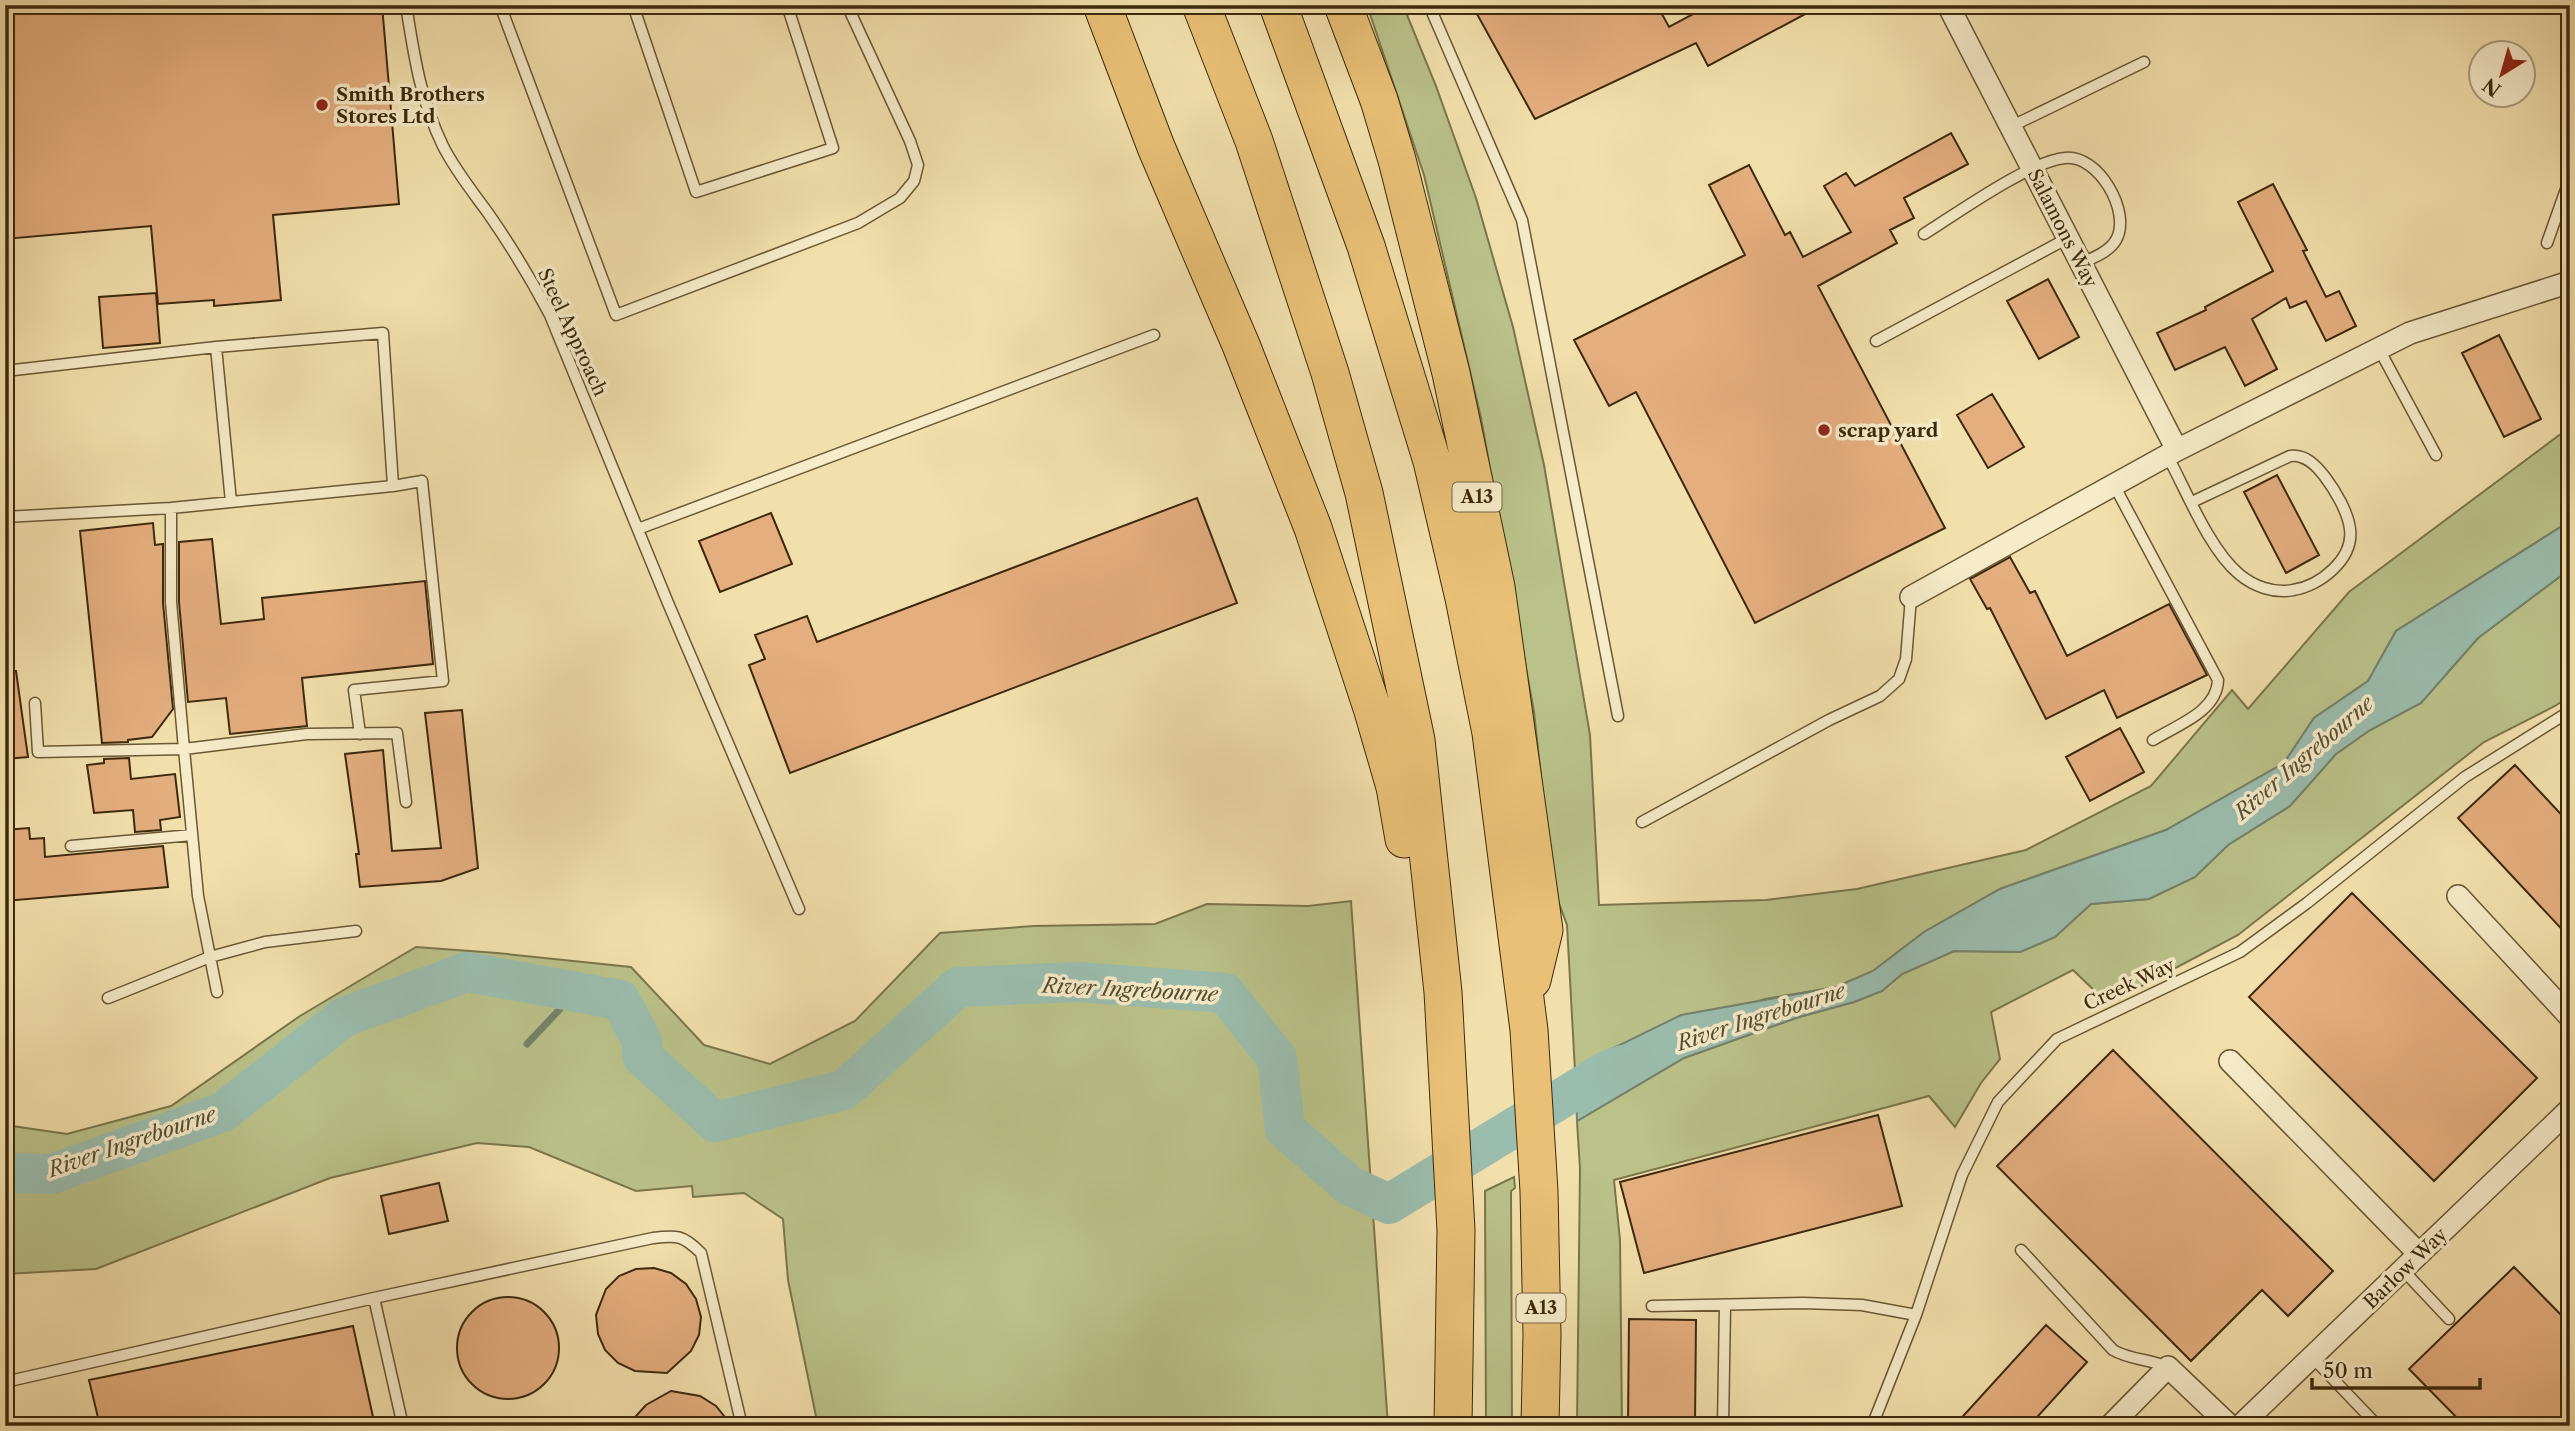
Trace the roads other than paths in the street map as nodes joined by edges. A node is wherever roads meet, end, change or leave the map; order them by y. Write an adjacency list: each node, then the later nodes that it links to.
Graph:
1 (406, 5): 34 (lane, Steel Approach)
2 (500, 5): 5 (lane)
3 (633, 5): 4 (lane)
4 (787, 5)
5 (847, 5)
6 (1102, 5): 51 (highway)
7 (1343, 5): 53 (highway, A13)
8 (1429, 5): 38 (lane)
9 (1948, 5): 13 (street, Salamons Way)
10 (1281, 13): 53 (highway, A13)
11 (1206, 17): 51 (highway)
12 (2144, 62): 13 (lane)
13 (2010, 127): 14 (street, Salamons Way)
14 (2032, 169): 16 (lane); 17 (street, Salamons Way); 19 (lane)
15 (2570, 178): 18 (lane)
16 (1924, 234)
17 (2068, 238): 19 (street, Salamons Way); 22 (lane)
18 (2547, 243)
19 (2081, 263): 26 (street, Salamons Way)
20 (2570, 282): 24 (street)
21 (1154, 335): 34 (lane)
22 (1876, 341)
23 (216, 347): 25 (lane); 29 (lane); 30 (lane)
24 (2379, 349): 26 (street); 27 (lane)
25 (5, 371)
26 (2172, 453): 28 (street); 31 (lane)
27 (2436, 455)
28 (2114, 485): 35 (street); 40 (lane)
29 (393, 486): 30 (lane); 39 (lane)
30 (231, 502): 32 (lane)
31 (2192, 502): 31 (lane)
32 (171, 508): 33 (lane); 41 (lane)
33 (5, 517)
34 (638, 529): 47 (lane, Steel Approach)
35 (1911, 597): 43 (lane)
36 (35, 703): 41 (lane)
37 (2570, 711): 63 (lane, Creek Way)
38 (1618, 716)
39 (360, 734): 41 (lane); 42 (lane)
40 (2153, 740)
41 (184, 748): 44 (lane)
42 (406, 802)
43 (1642, 822)
44 (192, 835): 45 (lane); 49 (lane)
45 (71, 846)
46 (2458, 896): 54 (street)
47 (799, 909)
48 (356, 931): 49 (lane)
49 (210, 957): 50 (lane); 52 (lane)
50 (217, 992)
51 (1443, 992): 70 (highway)
52 (108, 998)
53 (1528, 1015): 71 (highway, A13)
54 (2570, 1017)
55 (2230, 1061): 58 (street)
56 (2570, 1109): 58 (street, Barlow Way)
57 (2021, 1250): 66 (lane)
58 (2419, 1254): 59 (street, Barlow Way)
59 (2403, 1270): 64 (lane); 65 (street, Barlow Way)
60 (374, 1298): 67 (lane); 68 (lane); 69 (lane)
61 (1652, 1306): 62 (lane)
62 (1725, 1306): 63 (lane); 72 (lane)
63 (1916, 1315): 73 (lane, Creek Way)
64 (2448, 1318)
65 (2312, 1357): 76 (street, Barlow Way); 77 (lane)
66 (2168, 1367): 74 (street); 75 (street)
67 (5, 1382)
68 (402, 1426)
69 (742, 1426)
70 (1453, 1426)
71 (1540, 1426)
72 (1723, 1426)
73 (1872, 1426)
74 (2110, 1426)
75 (2230, 1426)
76 (2240, 1426)
77 (2378, 1426)

